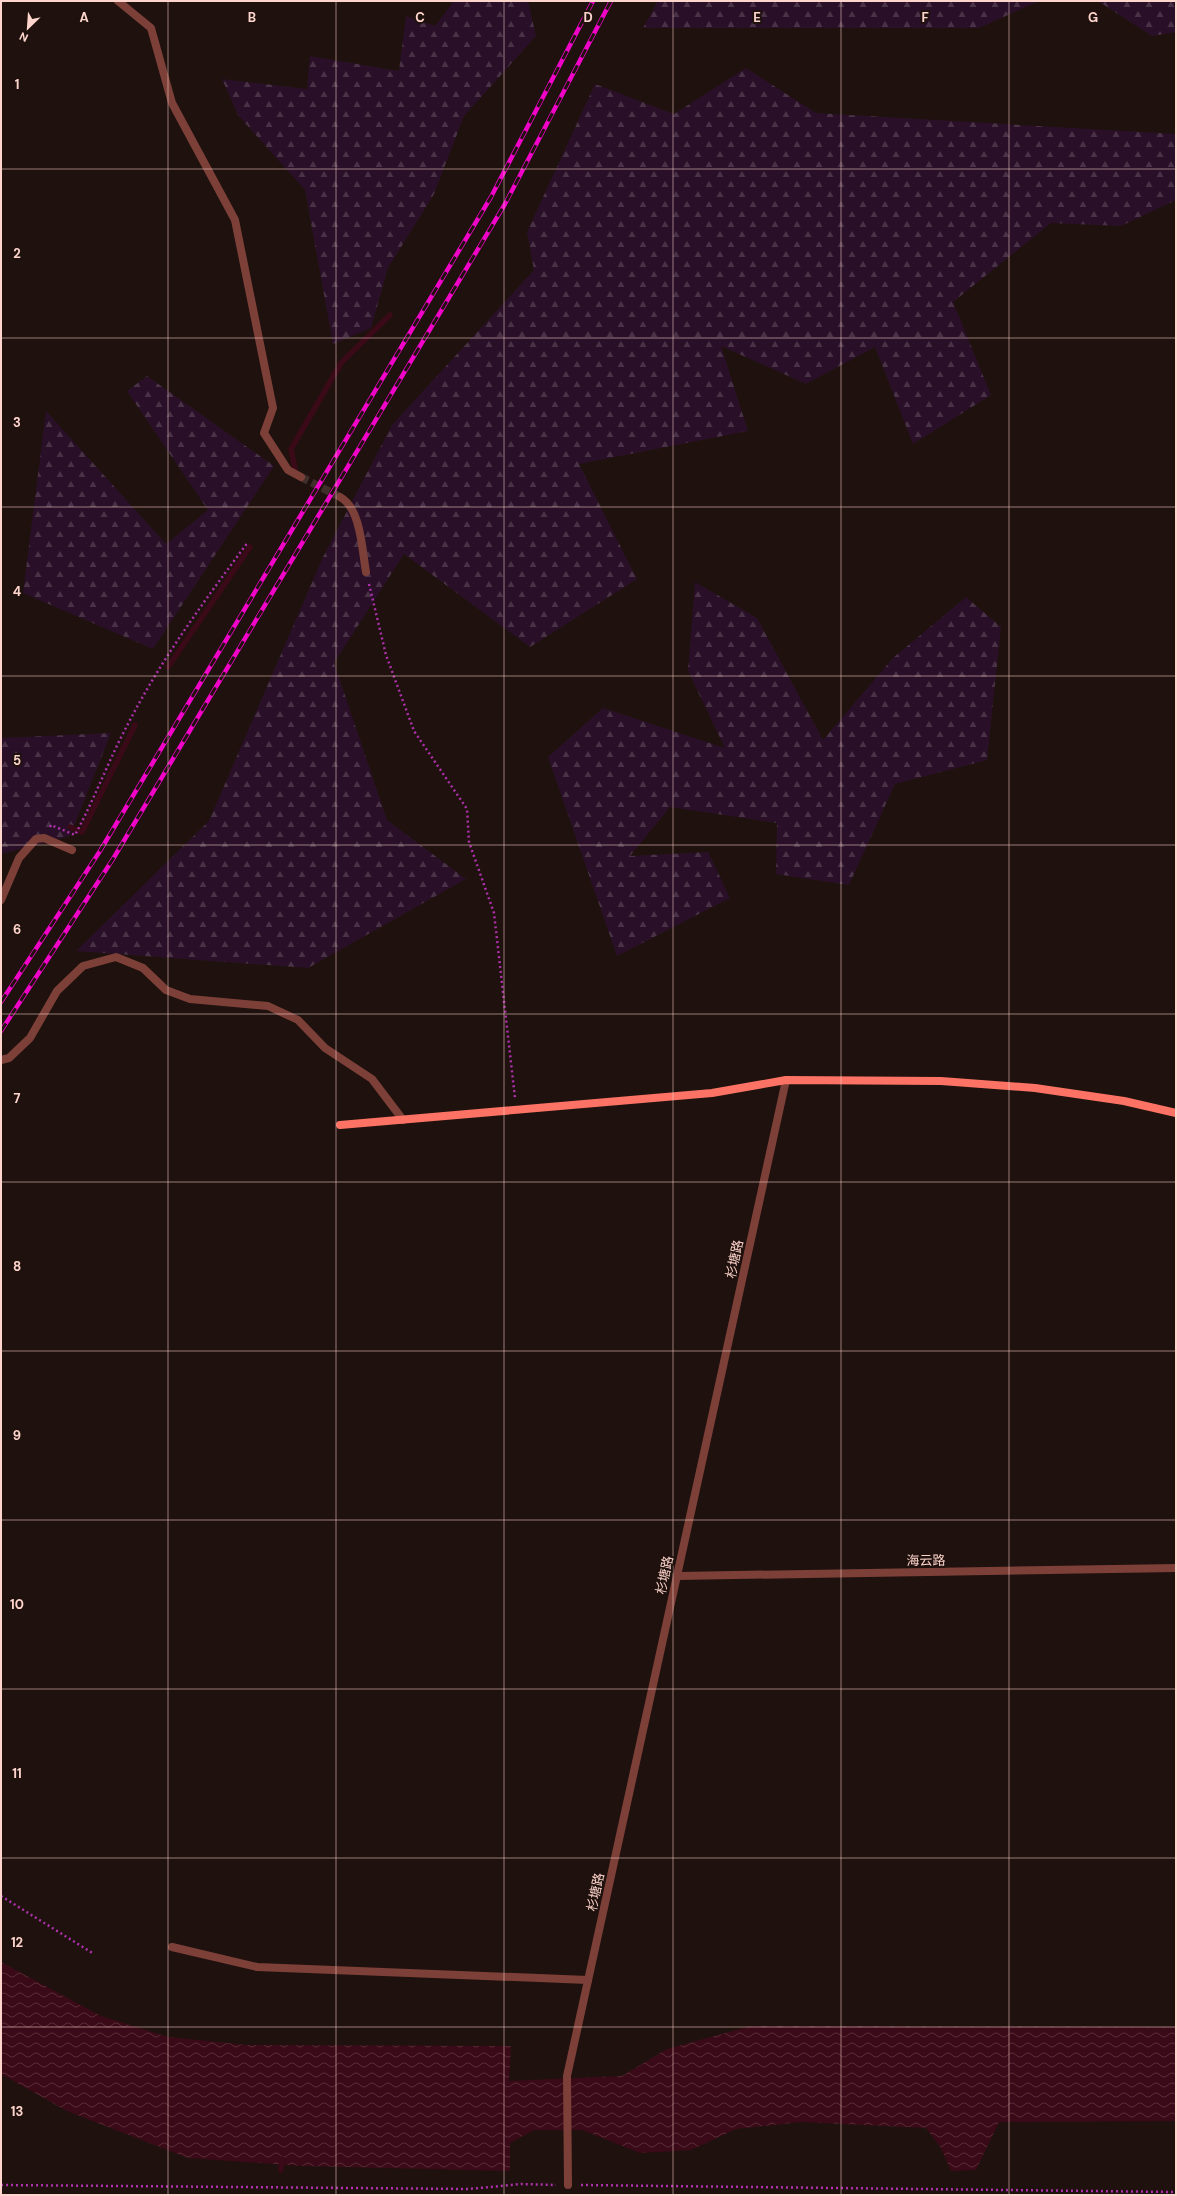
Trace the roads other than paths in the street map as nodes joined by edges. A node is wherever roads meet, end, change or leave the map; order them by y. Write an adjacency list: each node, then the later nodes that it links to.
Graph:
1 (118, 1): 2 (street)
2 (301, 477)
3 (340, 496): 4 (street)
4 (366, 572)
5 (72, 850): 6 (street)
6 (1, 900)
7 (1, 1060): 10 (street)
8 (786, 1080): 9 (main road); 10 (main road); 13 (street, 杉塘路)
9 (1176, 1113)
10 (403, 1120): 11 (main road)
11 (340, 1125)
12 (1176, 1568): 13 (street, 海云路)
13 (677, 1576): 15 (street, 杉塘路)
14 (172, 1947): 15 (street)
15 (588, 1980): 16 (street, 杉塘路)
16 (568, 2185)

